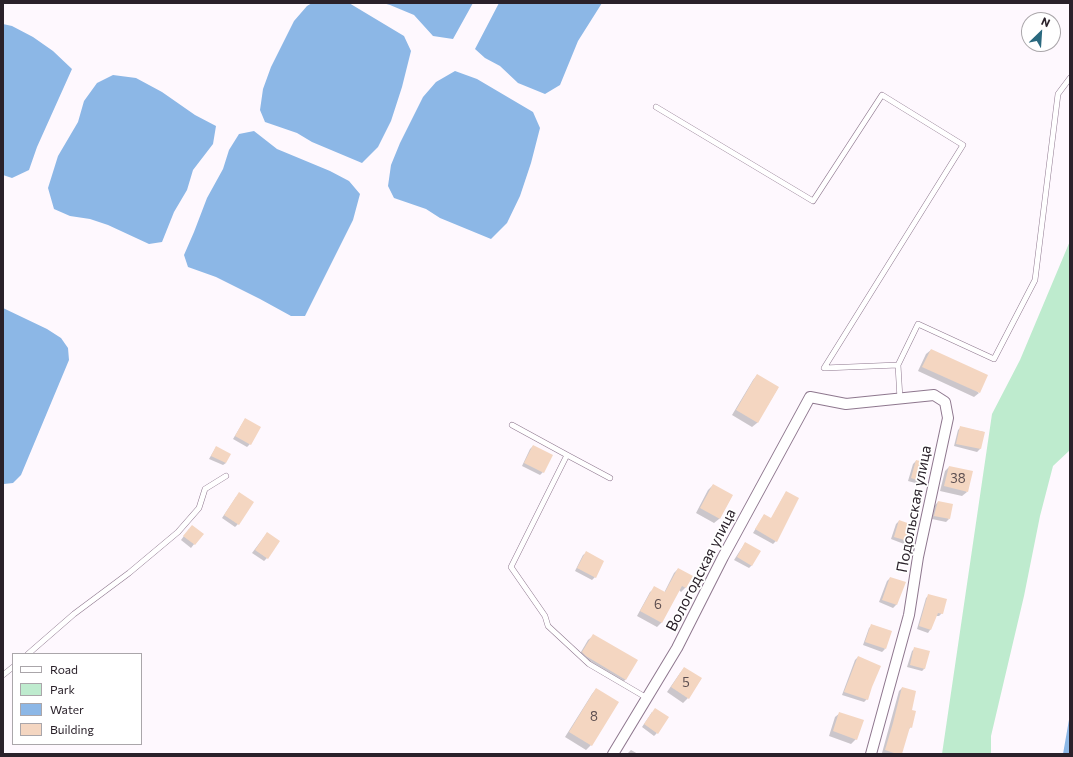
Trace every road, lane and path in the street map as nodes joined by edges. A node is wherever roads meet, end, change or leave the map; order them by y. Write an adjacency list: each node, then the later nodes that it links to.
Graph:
1 (1070, 78): 3 (lane)
2 (656, 107): 3 (lane)
3 (898, 365): 5 (lane)
4 (810, 397): 5 (street, Подольская улица); 13 (street, Вологодская улица)
5 (900, 399): 15 (street, Подольская улица)
6 (512, 425): 7 (lane)
7 (567, 456): 9 (lane); 13 (lane)
8 (226, 476): 10 (lane)
9 (610, 478)
10 (29, 653)
11 (12, 668): 12 (lane)
12 (3, 675)
13 (647, 698): 14 (street, Вологодская улица)
14 (614, 754)
15 (871, 754)

